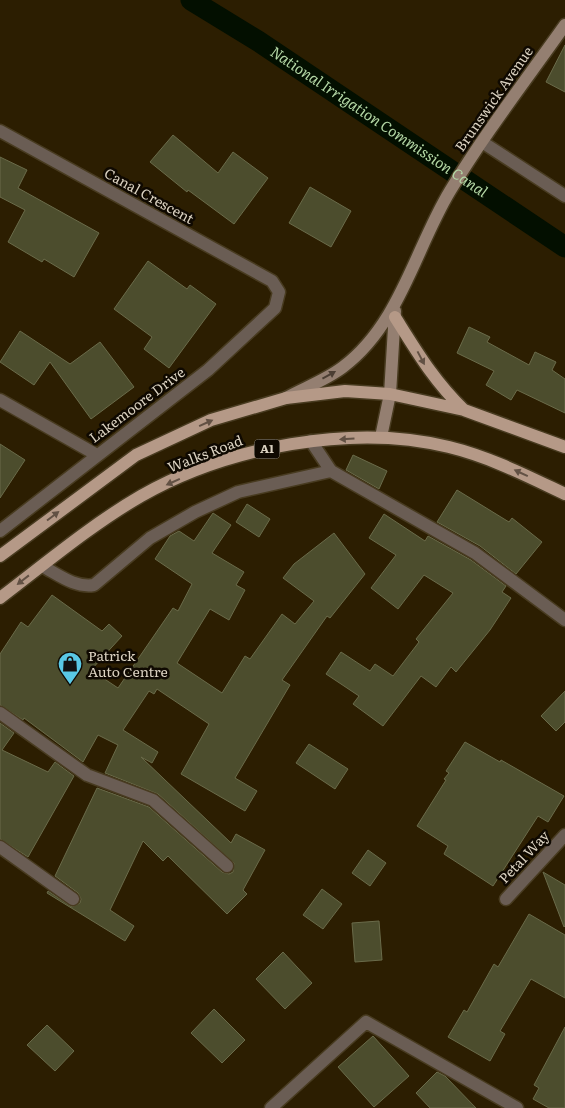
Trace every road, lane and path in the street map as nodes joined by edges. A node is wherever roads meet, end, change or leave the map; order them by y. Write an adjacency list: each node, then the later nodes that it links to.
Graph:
1 (565, 26): 3 (main road, Brunswick Avenue)
2 (0, 131): 5 (street, Canal Crescent)
3 (482, 142): 4 (street); 6 (main road, Brunswick Avenue)
4 (565, 196)
5 (279, 292): 15 (street, Lakemoore Drive)
6 (398, 299): 7 (main road, Brunswick Avenue); 9 (main road, Brunswick Avenue, one-way to 6)
7 (395, 317): 8 (main road, Brunswick Avenue); 11 (main road, one-way to 11)
8 (390, 394): 9 (main road, Walks Road); 11 (main road, Walks Road); 12 (main road, Brunswick Avenue)
9 (286, 398): 19 (main road, Walks Road, one-way to 9)
10 (0, 400): 15 (street)
11 (464, 410): 14 (main road, Walks Road)
12 (381, 437): 13 (main road, Walks Road / A1, one-way to 13); 17 (main road, Walks Road / A1, one-way to 12)
13 (311, 441): 16 (street); 20 (main road, Walks Road / A1, one-way to 20)
14 (565, 447)
15 (97, 455): 18 (street, Lakemoore Drive)
16 (330, 471): 20 (street); 22 (street)
17 (565, 494)
18 (0, 531)
19 (0, 556)
20 (42, 566): 21 (main road, Walks Road / A1, one-way to 21)
21 (0, 598)
22 (565, 620)
23 (0, 713): 26 (street)
24 (565, 835): 27 (street, Petal Way)
25 (0, 846): 28 (street)
26 (227, 866)
27 (506, 899)
28 (73, 900)
29 (271, 1108): 30 (street)
30 (517, 1108)

